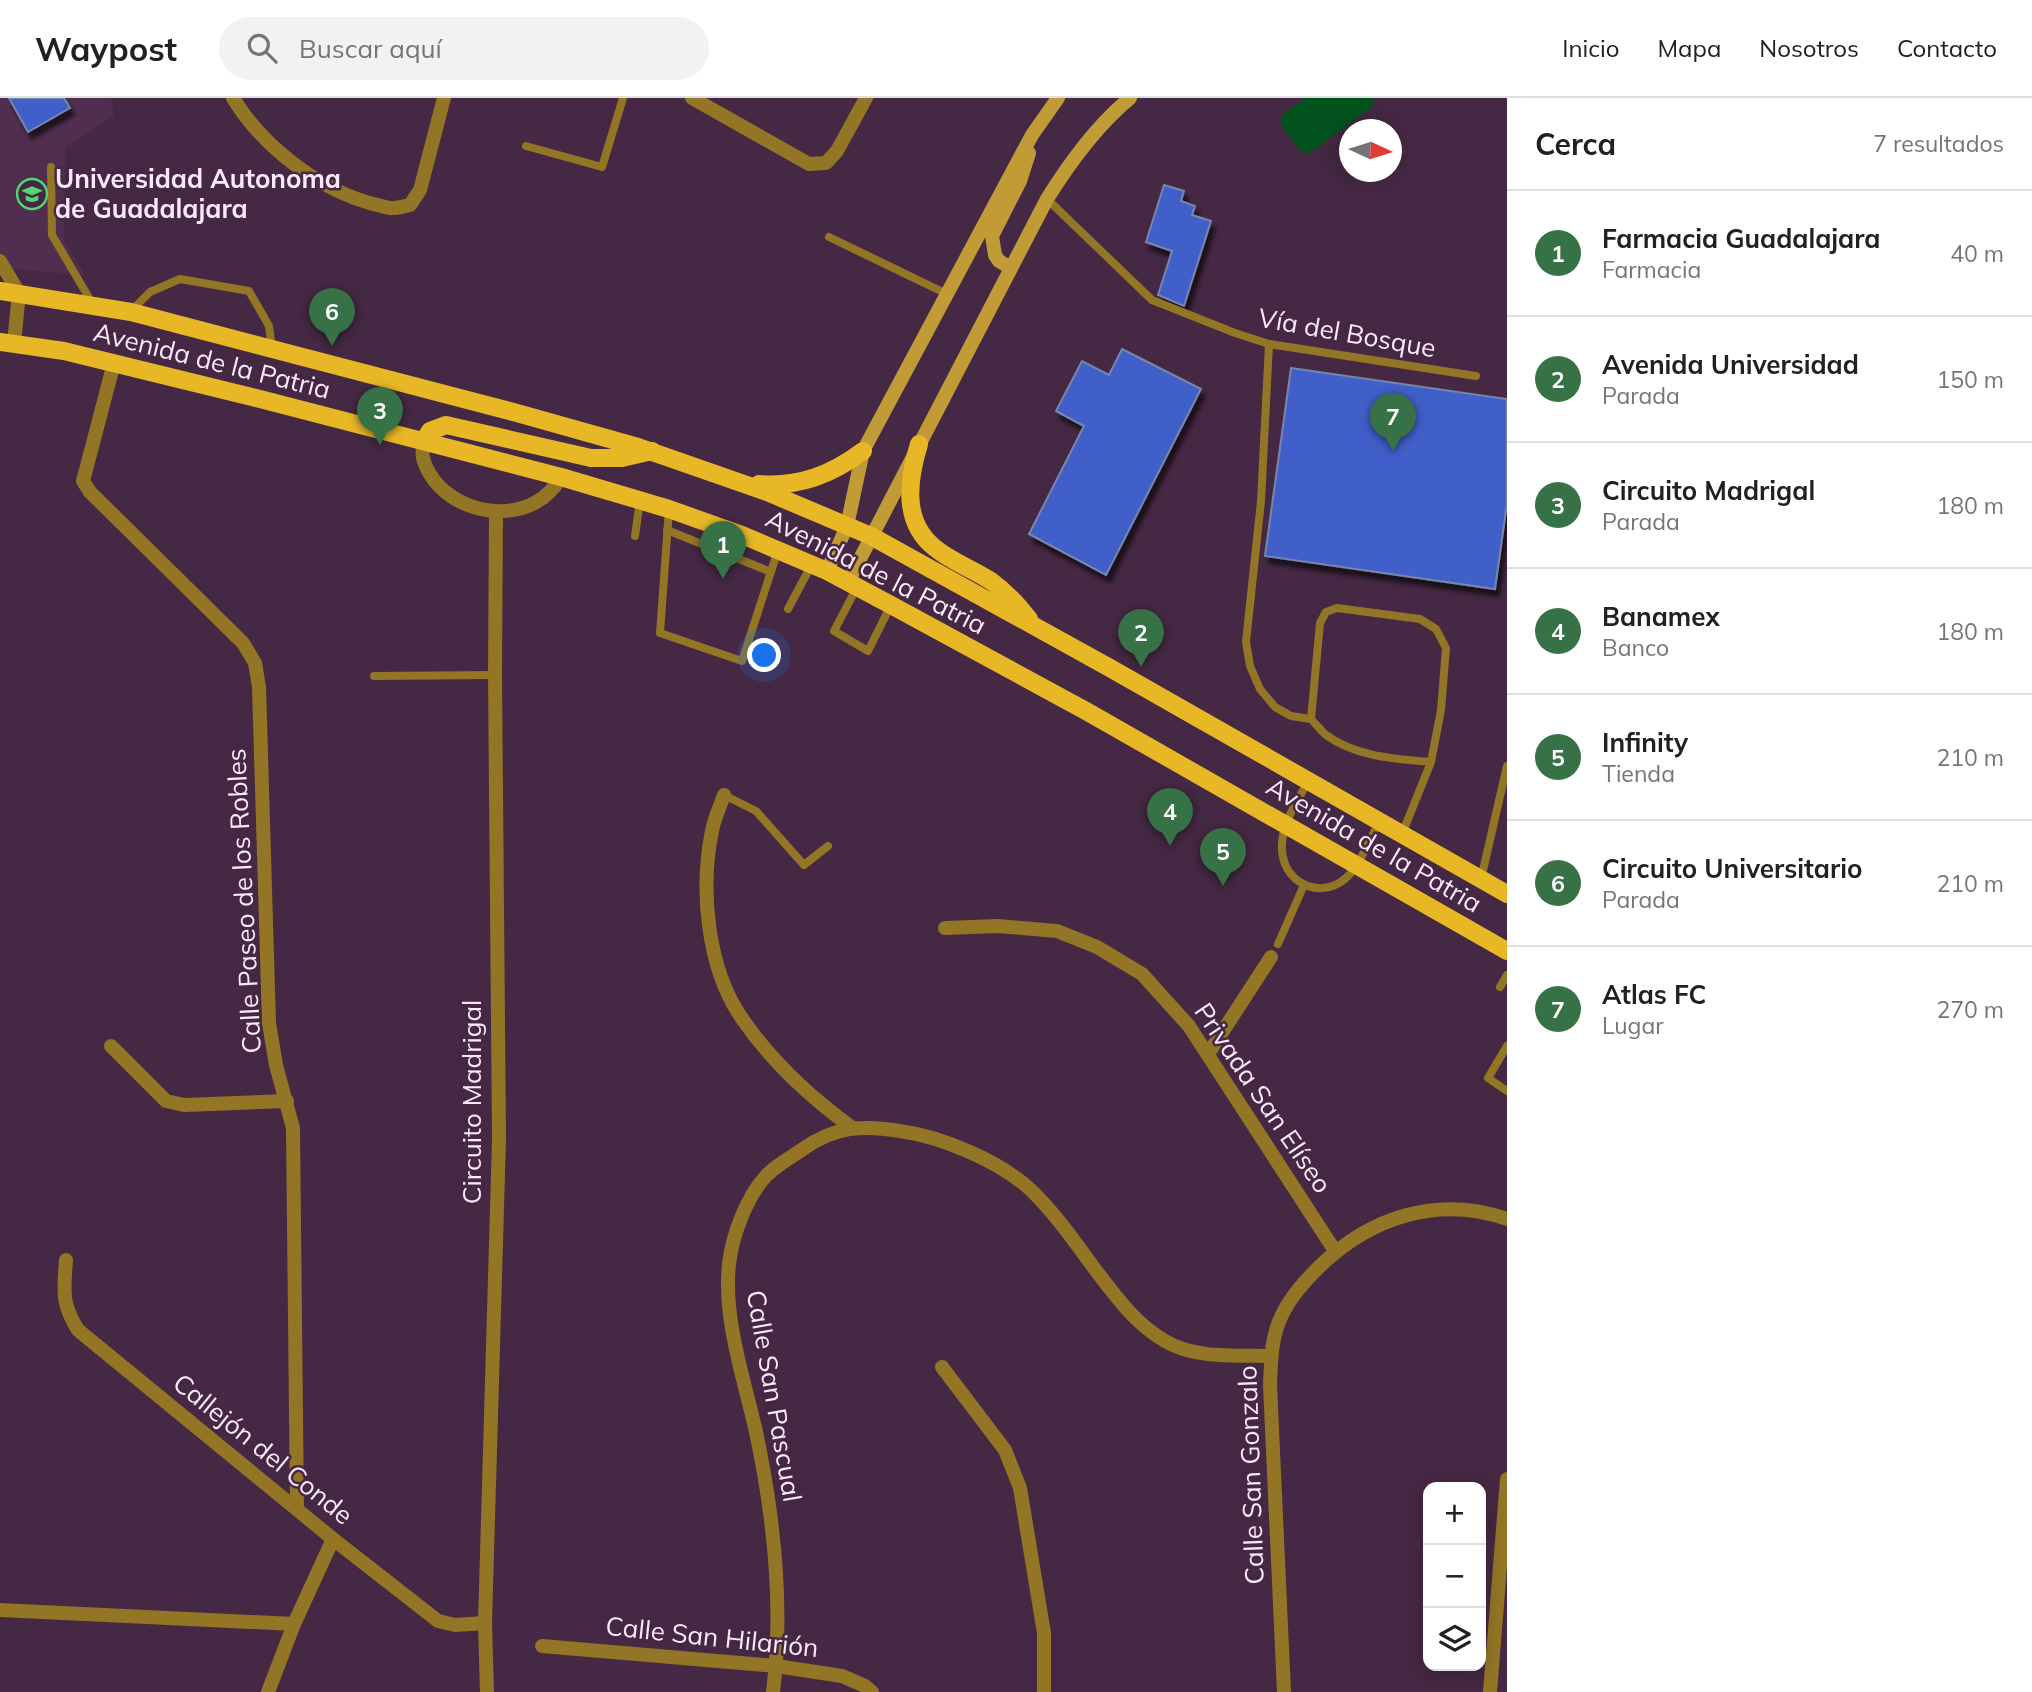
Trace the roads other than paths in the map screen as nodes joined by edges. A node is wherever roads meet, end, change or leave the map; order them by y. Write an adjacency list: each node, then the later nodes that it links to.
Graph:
1 (233, 98): 2 (street)
2 (444, 98)
3 (624, 98): 9 (lane)
4 (866, 98): 7 (street)
5 (1058, 98): 8 (main road)
6 (1130, 98): 11 (main road)
7 (698, 99)
8 (1032, 135): 14 (main road); 17 (main road)
9 (526, 146)
10 (51, 167): 18 (lane)
11 (1047, 200): 14 (main road); 21 (lane, Vía del Bosque)
12 (829, 237): 17 (lane)
13 (0, 261): 16 (street)
14 (1011, 268): 26 (main road)
15 (0, 291): 16 (main road, Avenida de la Patria)
16 (19, 293): 18 (main road, Avenida de la Patria); 20 (street)
17 (947, 294): 27 (main road)
18 (93, 306): 19 (main road, Avenida de la Patria)
19 (131, 312): 22 (main road, Avenida de la Patria); 22 (lane)
20 (7, 343): 23 (main road, Avenida de la Patria)
21 (1269, 344): 24 (lane, Vía del Bosque); 49 (lane)
22 (272, 349): 28 (main road, Avenida de la Patria)
23 (114, 363): 25 (main road, Avenida de la Patria); 73 (street, Calle Paseo de los Robles)
24 (1476, 376)
25 (424, 441): 28 (main road); 30 (main road, Avenida de la Patria); 33 (street)
26 (919, 444): 38 (main road); 46 (main road)
27 (863, 451): 29 (main road); 34 (main road)
28 (652, 452): 29 (main road, Avenida de la Patria)
29 (716, 474): 34 (main road, Avenida de la Patria)
30 (561, 477): 31 (main road, Avenida de la Patria); 33 (street)
31 (640, 500): 32 (main road, Avenida de la Patria); 37 (lane)
32 (668, 509): 35 (lane); 36 (main road, Avenida de la Patria)
33 (496, 513): 47 (street, Circuito Madrigal)
34 (847, 526): 38 (main road, Avenida de la Patria); 41 (main road)
35 (667, 530): 40 (lane); 42 (lane)
36 (729, 530): 39 (main road, Avenida de la Patria); 40 (lane)
37 (635, 536)
38 (871, 536): 43 (main road); 46 (main road, Avenida de la Patria)
39 (778, 550): 41 (main road, Avenida de la Patria); 42 (lane)
40 (720, 552): 42 (lane)
41 (819, 568): 43 (main road, Avenida de la Patria); 45 (lane)
42 (771, 572)
43 (852, 584): 44 (main road, Avenida de la Patria); 44 (lane)
44 (891, 604): 55 (main road, Avenida de la Patria)
45 (788, 609)
46 (1035, 627): 52 (main road, Avenida de la Patria)
47 (495, 675): 48 (lane); 84 (street, Circuito Madrigal)
48 (374, 676)
49 (1311, 719): 50 (lane); 50 (lane)
50 (1431, 762): 56 (lane)
51 (1507, 766): 59 (lane)
52 (1309, 780): 54 (main road, Avenida de la Patria); 55 (lane)
53 (724, 795): 57 (lane); 74 (street)
54 (1379, 822): 56 (main road, Avenida de la Patria); 58 (lane)
55 (1285, 824): 58 (main road, Avenida de la Patria); 60 (lane)
56 (1402, 834): 59 (main road, Avenida de la Patria)
57 (828, 846)
58 (1356, 865): 60 (lane); 63 (main road, Avenida de la Patria)
59 (1480, 879): 61 (main road, Avenida de la Patria)
60 (1304, 886): 65 (lane)
61 (1507, 894)
62 (945, 928): 71 (street, Privada San Elíseo)
63 (1477, 934): 64 (main road); 66 (main road, Avenida de la Patria)
64 (1507, 935)
65 (1274, 951): 71 (street)
66 (1507, 951)
67 (1507, 975): 68 (lane)
68 (1500, 987)
69 (111, 1046): 73 (street)
70 (1507, 1046): 72 (lane)
71 (1208, 1054): 76 (street, Privada San Elíseo)
72 (1507, 1091)
73 (287, 1101): 81 (street, Calle Paseo de los Robles)
74 (851, 1127): 78 (street, Calle San Pascual); 87 (street, Calle San Pascual)
75 (1507, 1219): 76 (street, Calle San Gonzalo)
76 (1335, 1251): 78 (street, Calle San Gonzalo)
77 (66, 1260): 81 (street, Callejón del Conde)
78 (1271, 1356): 93 (street, Calle San Gonzalo)
79 (942, 1367): 92 (street)
80 (1507, 1479): 94 (street)
81 (297, 1509): 82 (street, Callejón del Conde)
82 (333, 1539): 84 (street, Callejón del Conde); 85 (street)
83 (0, 1611): 85 (street)
84 (485, 1623): 89 (street, Circuito Madrigal)
85 (294, 1624): 88 (street)
86 (542, 1646): 87 (street, Calle San Hilarión)
87 (776, 1666): 90 (street, Calle San Pascual); 91 (street, Calle San Hilarión)
88 (268, 1692)
89 (487, 1692)
90 (773, 1692)
91 (872, 1692)
92 (1044, 1692)
93 (1284, 1692)
94 (1490, 1692)

